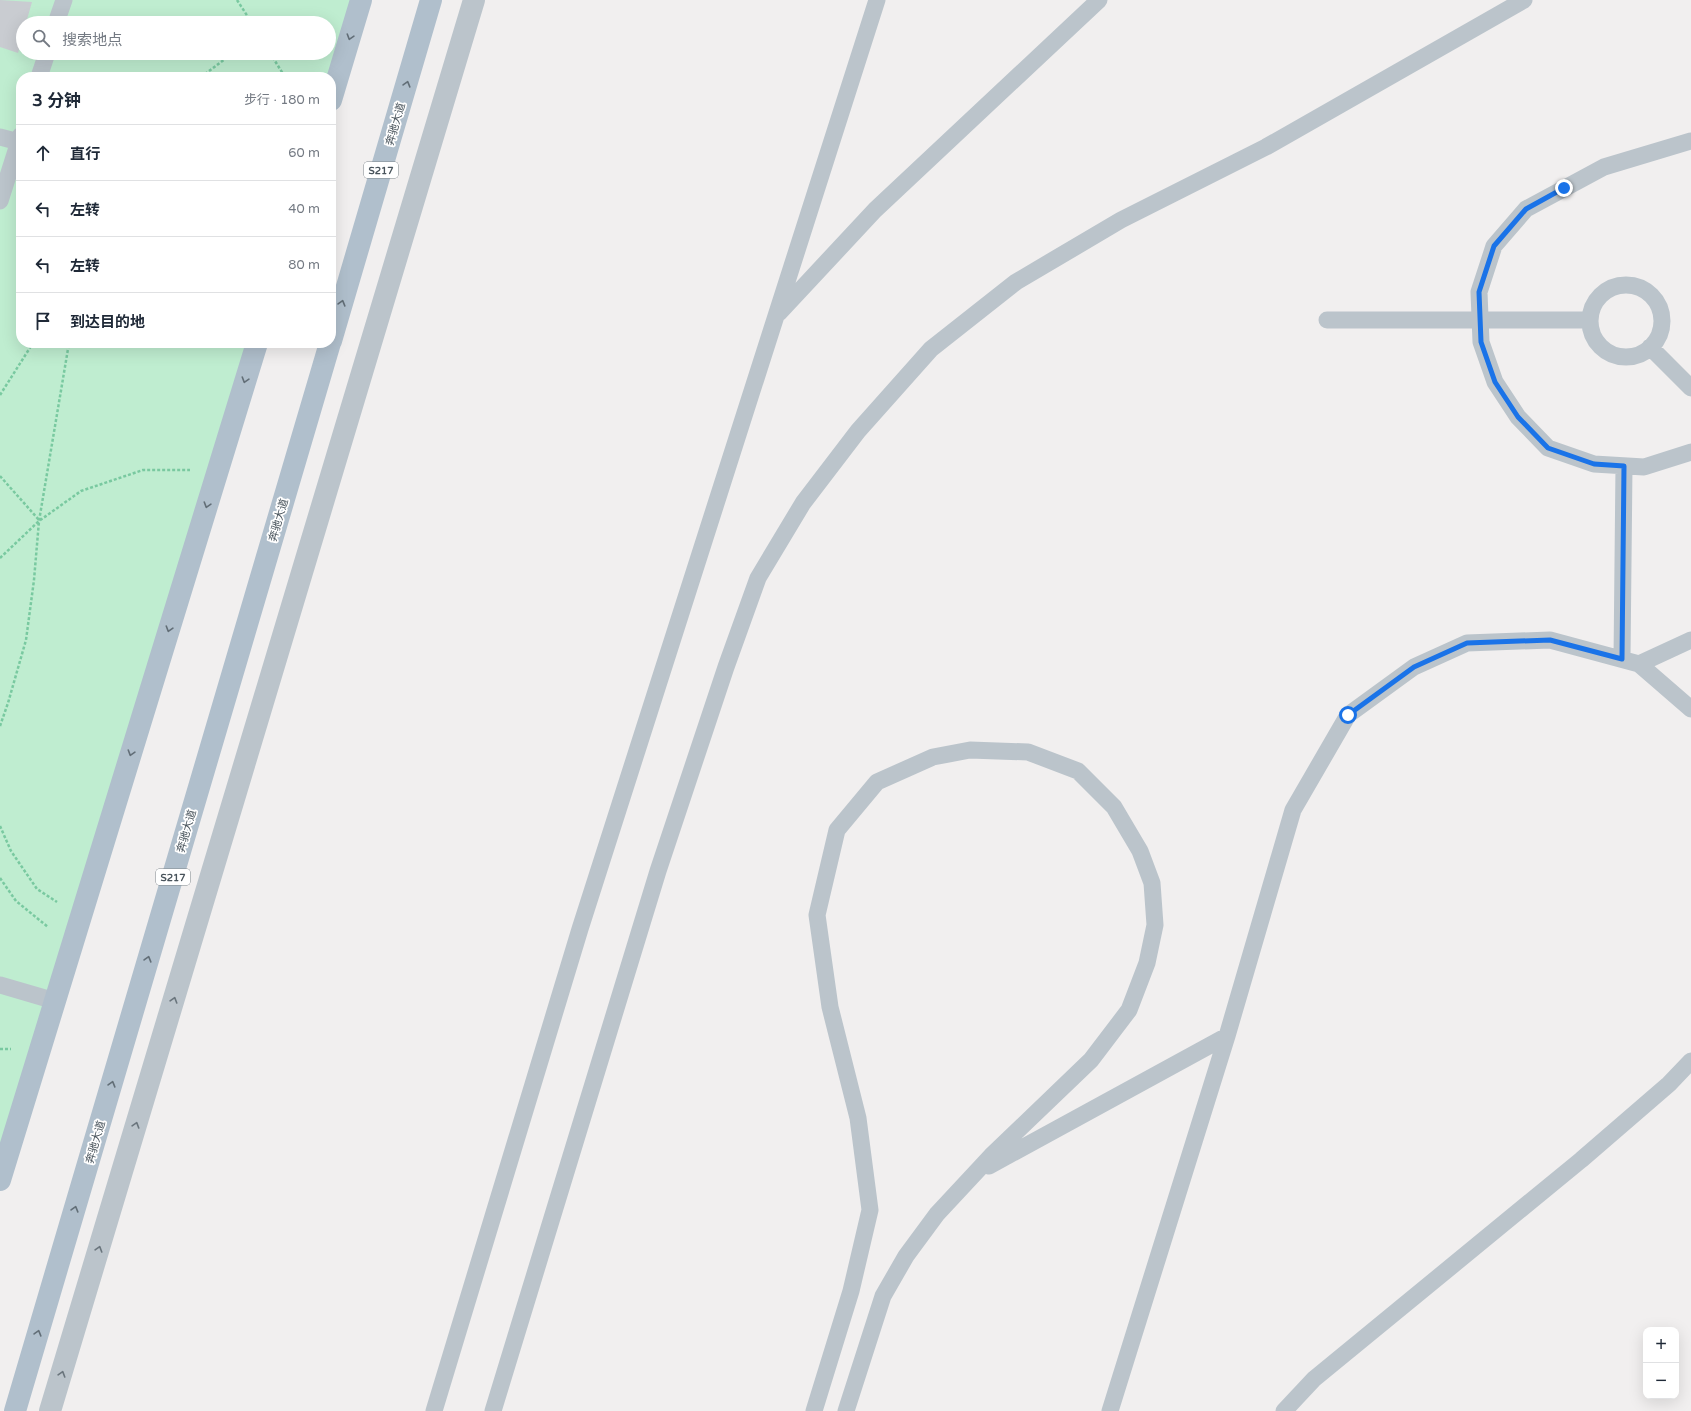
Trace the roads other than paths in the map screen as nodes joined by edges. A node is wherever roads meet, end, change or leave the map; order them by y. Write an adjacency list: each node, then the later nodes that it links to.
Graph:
1 (64, 0): 8 (lane)
2 (361, 0): 11 (main road, one-way to 11)
3 (432, 0): 21 (main road, 奔驰大道 / S217, one-way to 3)
4 (474, 0): 39 (street, one-way to 4)
5 (877, 0): 17 (lane)
6 (1099, 0): 17 (lane)
7 (1524, 0): 41 (lane)
8 (58, 16)
9 (45, 60): 10 (lane)
10 (41, 72)
11 (336, 83)
12 (0, 137): 13 (lane)
13 (16, 139)
14 (1691, 141): 19 (lane)
15 (16, 152): 16 (lane)
16 (0, 202)
17 (776, 316): 40 (lane)
18 (1327, 320): 19 (lane)
19 (1480, 320): 20 (lane); 27 (lane)
20 (1589, 320): 22 (lane); 22 (lane)
21 (336, 325)
22 (1650, 347): 25 (lane)
23 (255, 348): 33 (main road, one-way to 33)
24 (329, 348): 38 (main road, 奔驰大道 / S217, one-way to 24)
25 (1691, 388)
26 (1691, 452): 27 (lane)
27 (1624, 466): 29 (lane)
28 (1691, 640): 30 (lane)
29 (1622, 659): 30 (lane); 34 (lane)
30 (1639, 664): 31 (lane)
31 (1691, 709)
32 (0, 985): 33 (lane)
33 (55, 1001): 37 (main road)
34 (1227, 1036): 36 (lane); 44 (lane)
35 (1691, 1061): 45 (lane)
36 (974, 1174): 42 (lane); 43 (lane)
37 (0, 1180)
38 (15, 1411)
39 (50, 1411)
40 (434, 1411)
41 (493, 1411)
42 (814, 1411)
43 (846, 1411)
44 (1110, 1411)
45 (1284, 1411)

